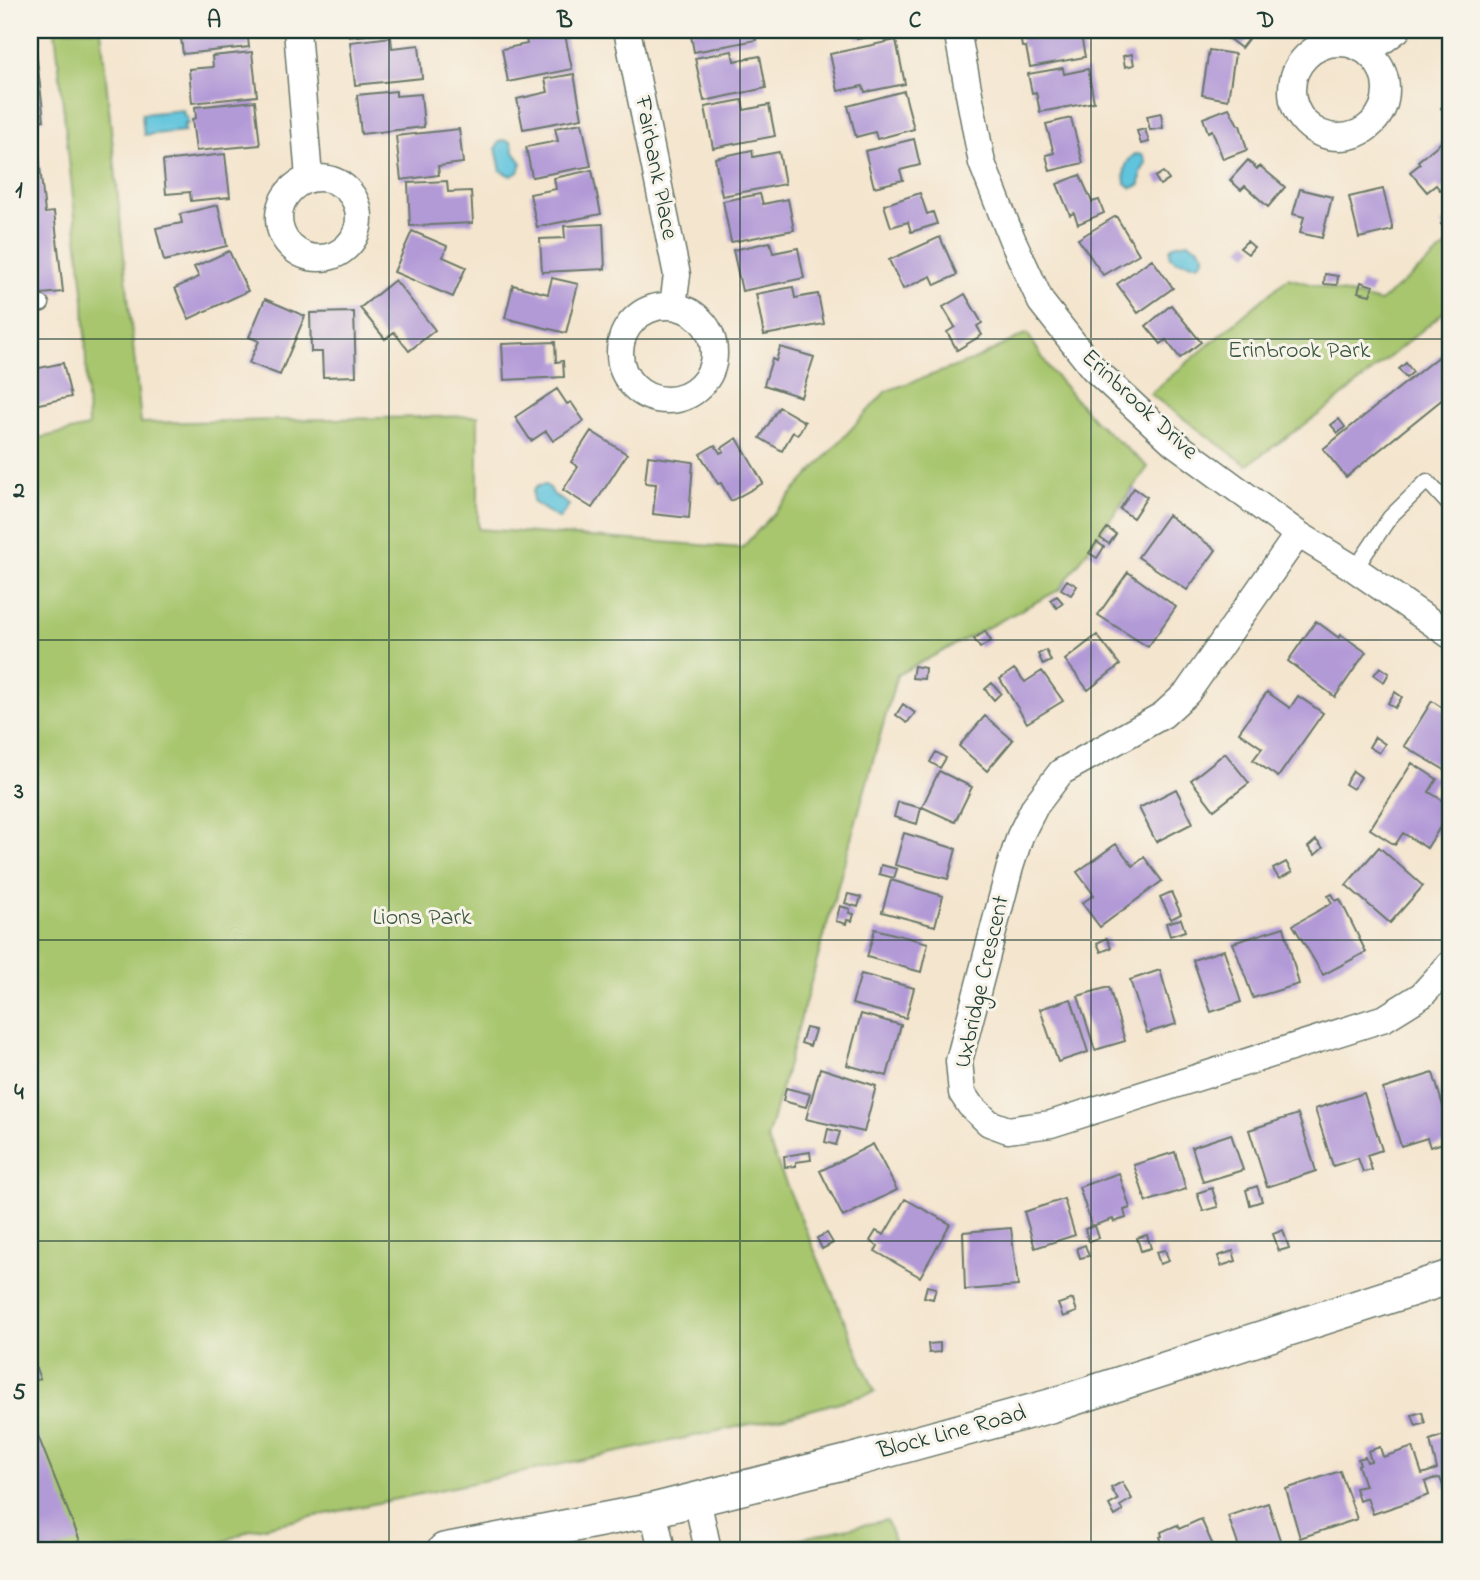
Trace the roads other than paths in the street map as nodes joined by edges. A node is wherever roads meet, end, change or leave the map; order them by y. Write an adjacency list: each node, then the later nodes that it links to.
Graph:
1 (297, 30): 6 (street)
2 (627, 30): 7 (street, Fairbank Place)
3 (957, 30): 9 (street, Erinbrook Drive)
4 (1397, 30): 5 (street)
5 (1367, 52)
6 (309, 178)
7 (673, 306)
8 (1450, 506): 10 (lane)
9 (1298, 534): 10 (street, Erinbrook Drive); 12 (street, Uxbridge Crescent)
10 (1354, 569): 11 (street, Erinbrook Drive)
11 (1450, 635)
12 (1450, 964)
13 (1450, 1277): 14 (street, Block Line Road)
14 (697, 1499): 15 (street, Block Line Road); 18 (street)
15 (653, 1510): 16 (street, Block Line Road); 17 (street)
16 (444, 1550)
17 (662, 1550)
18 (708, 1550)

